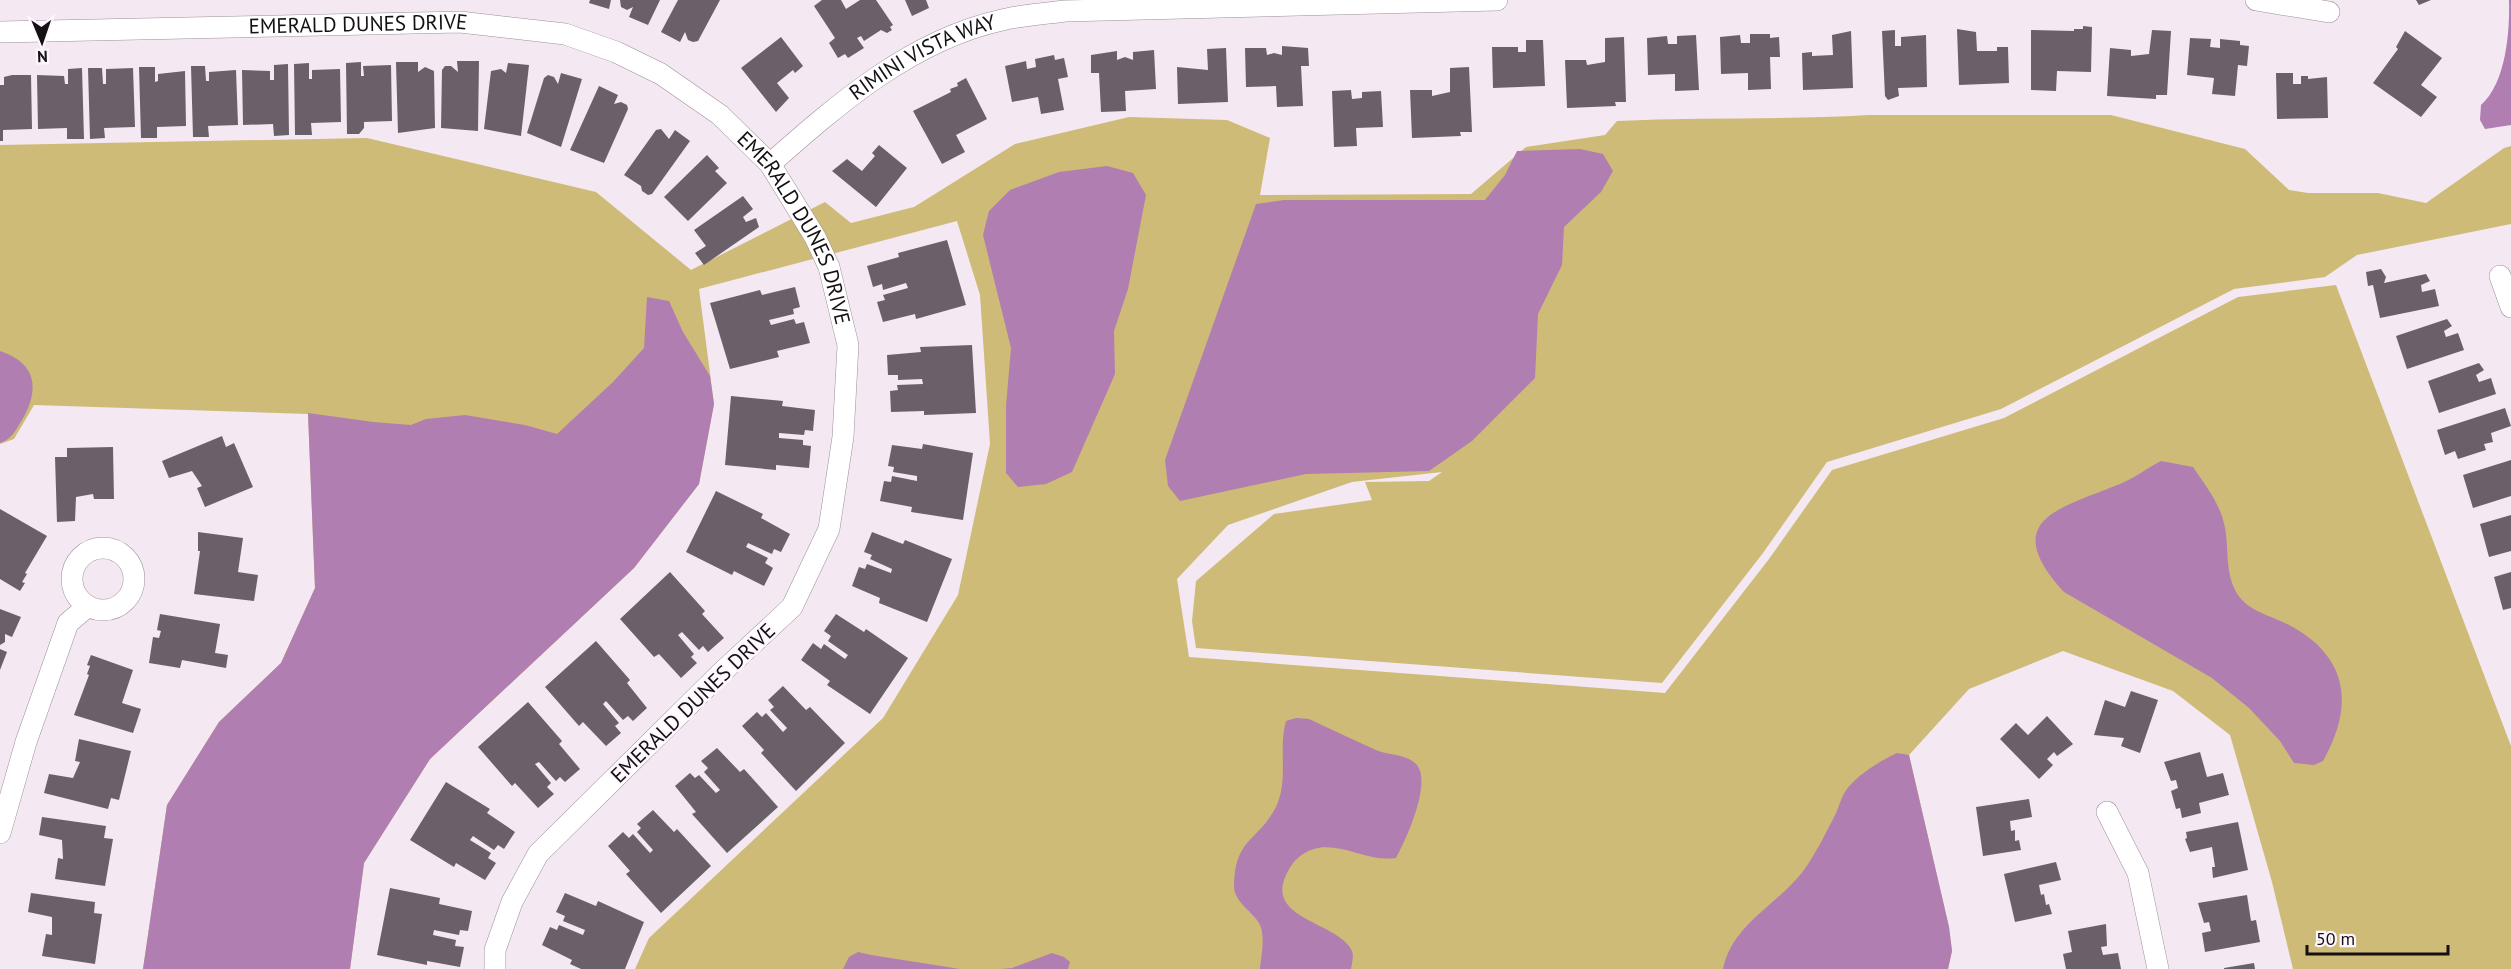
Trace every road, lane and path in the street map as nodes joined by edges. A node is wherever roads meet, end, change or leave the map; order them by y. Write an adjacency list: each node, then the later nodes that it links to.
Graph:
1 (1497, 0): 5 (street, RIMINI VISTA WAY)
2 (2256, 0): 3 (street)
3 (2329, 12)
4 (0, 32): 5 (street, EMERALD DUNES DRIVE)
5 (771, 164): 11 (street, EMERALD DUNES DRIVE)
6 (2500, 276): 7 (street)
7 (2511, 307)
8 (88, 606): 10 (street)
9 (2107, 812): 12 (street)
10 (0, 834)
11 (495, 969)
12 (2158, 969)

